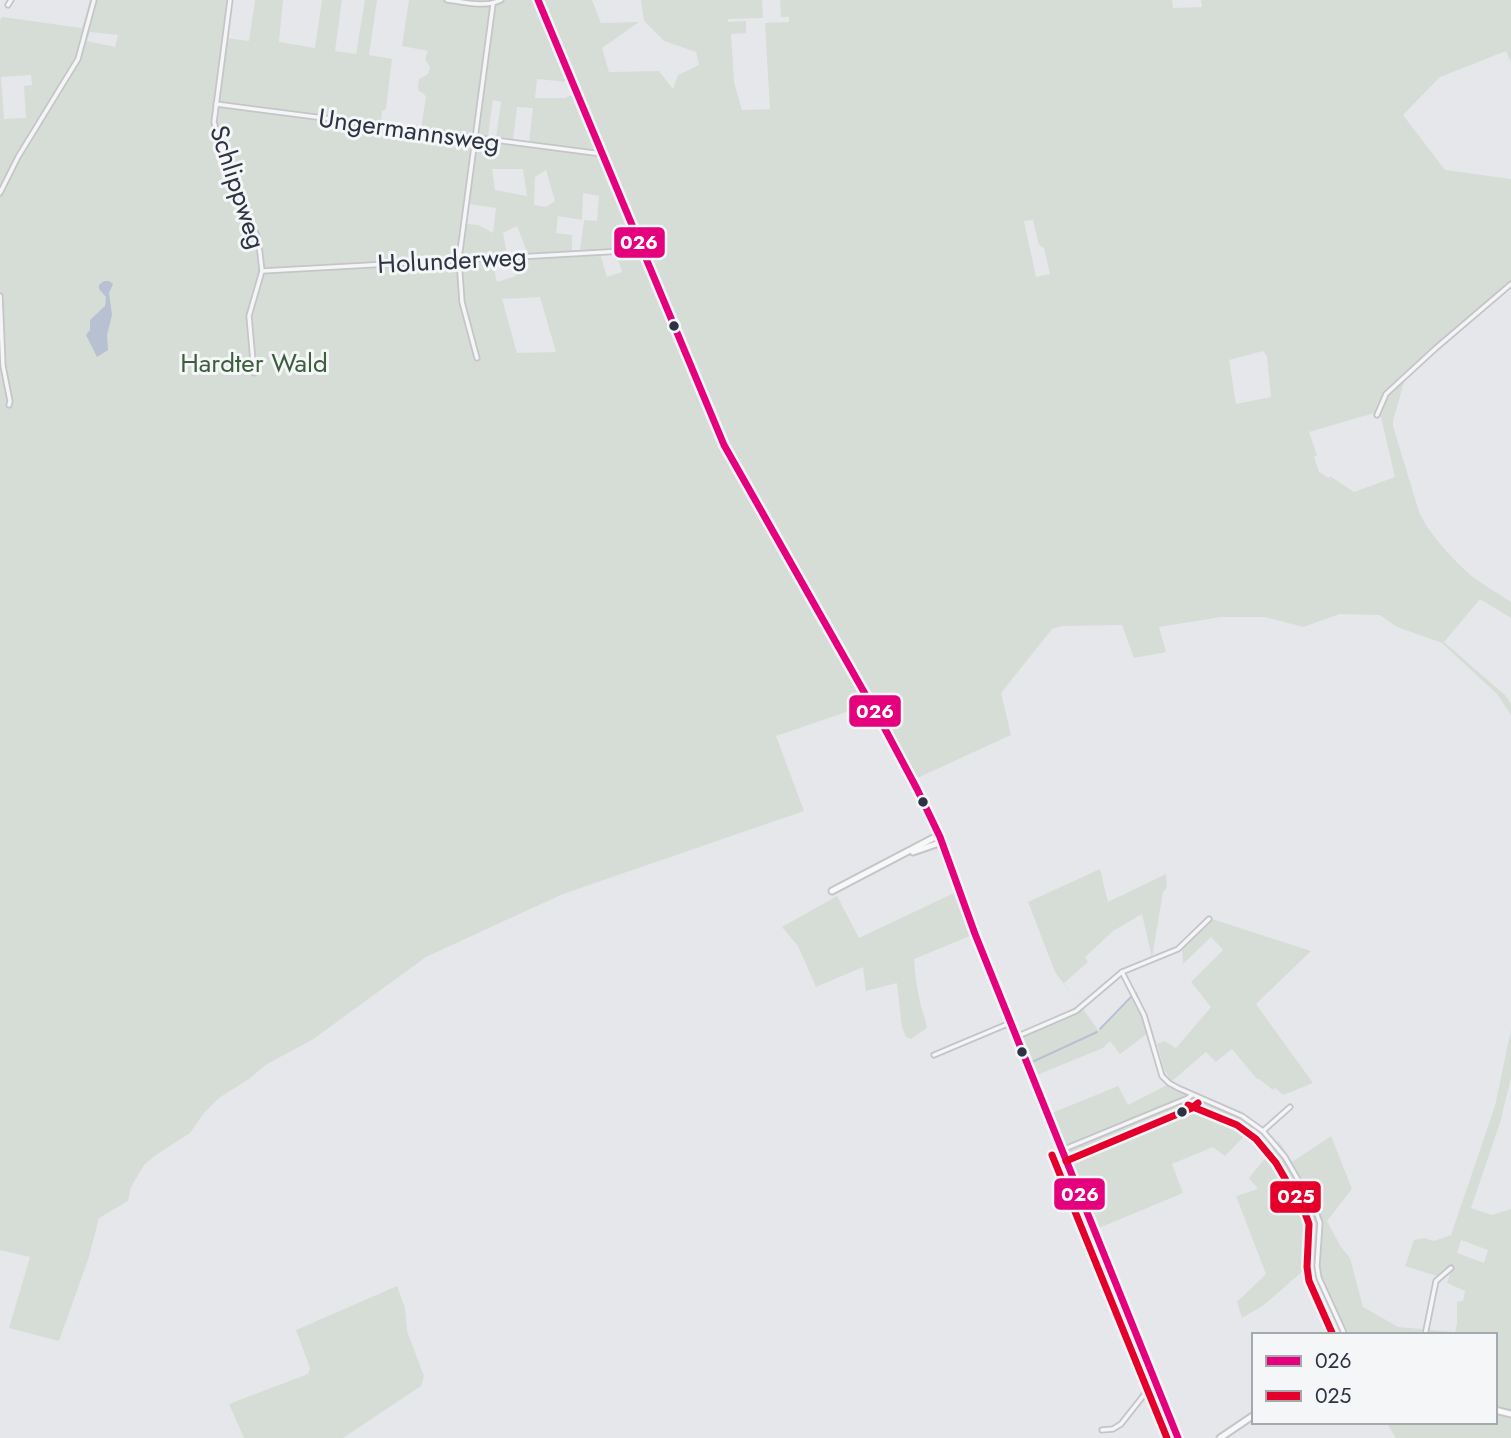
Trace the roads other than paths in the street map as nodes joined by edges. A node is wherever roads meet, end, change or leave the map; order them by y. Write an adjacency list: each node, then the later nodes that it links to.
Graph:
1 (11, 0): 8 (street)
2 (94, 0): 12 (street)
3 (230, 0): 9 (street, Schlippweg)
4 (447, 0): 7 (street)
5 (501, 0): 7 (street)
6 (538, 0): 11 (main road)
7 (493, 4): 10 (street)
8 (8, 5)
9 (216, 104): 10 (street, Ungermannsweg); 15 (street, Schlippweg)
10 (475, 138): 11 (street, Ungermannsweg); 14 (street)
11 (602, 154): 13 (main road)
12 (0, 193)
13 (642, 250): 14 (street, Holunderweg); 22 (main road)
14 (459, 260): 15 (street, Holunderweg); 18 (street)
15 (262, 271): 19 (street, Schlippweg)
16 (1511, 284): 21 (street)
17 (0, 296): 20 (street)
18 (477, 358)
19 (254, 373)
20 (9, 405)
21 (1377, 415)
22 (931, 818): 23 (main road); 24 (main road)
23 (940, 838): 24 (main road); 25 (main road); 29 (main road)
24 (928, 840): 25 (main road)
25 (903, 855): 26 (main road)
26 (832, 891)
27 (1209, 919): 28 (street)
28 (1122, 972): 30 (street); 32 (street)
29 (1010, 1023): 30 (main road); 31 (street)
30 (1016, 1037): 35 (main road)
31 (934, 1055)
32 (1192, 1095): 34 (street); 35 (street)
33 (1290, 1107): 34 (street)
34 (1263, 1131): 37 (street)
35 (1062, 1151): 39 (main road)
36 (1451, 1268): 38 (street)
37 (1344, 1333)
38 (1425, 1333)
39 (1155, 1381): 41 (street); 42 (main road)
40 (1252, 1416): 43 (main road)
41 (1102, 1430)
42 (1178, 1438)
43 (1220, 1438)

